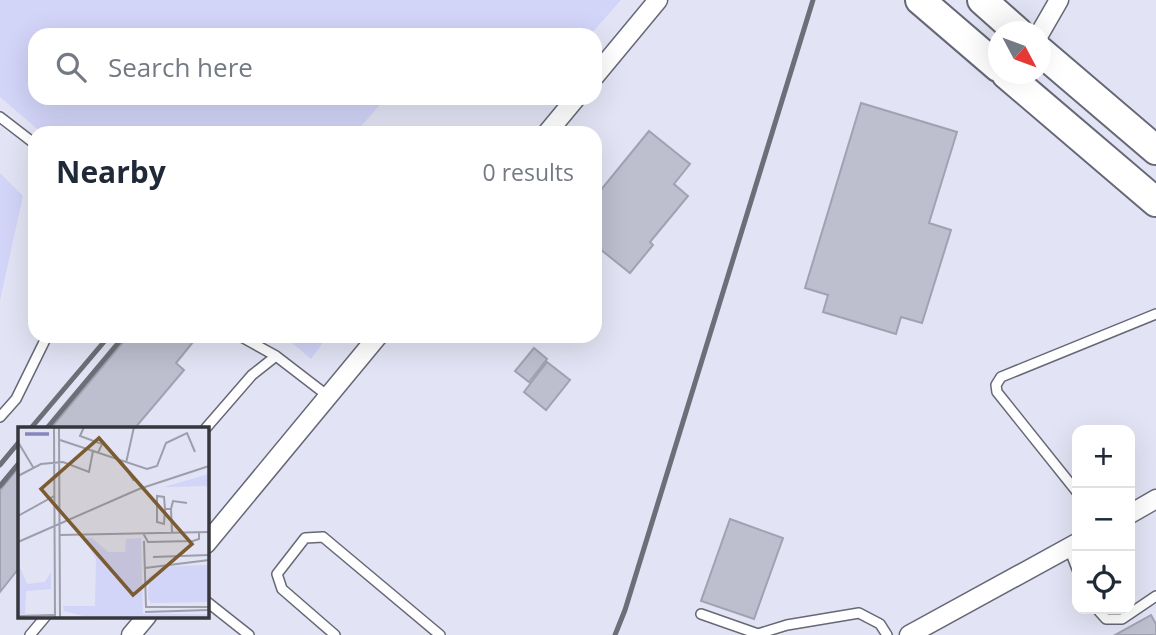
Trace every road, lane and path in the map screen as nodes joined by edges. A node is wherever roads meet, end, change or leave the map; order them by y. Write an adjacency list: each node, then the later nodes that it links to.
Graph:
1 (658, 0): 9 (street)
2 (920, 0): 7 (main road)
3 (982, 0): 5 (main road)
4 (1059, 0): 6 (street)
5 (1006, 21)
6 (1048, 21)
7 (988, 58)
8 (1051, 60): 15 (main road)
9 (602, 68)
10 (1019, 84): 16 (main road)
11 (570, 105): 13 (street)
12 (0, 117): 14 (lane)
13 (553, 126)
14 (28, 139)
15 (1156, 150)
16 (1156, 202)
17 (1156, 314): 25 (lane)
18 (44, 343): 23 (lane)
19 (253, 343): 21 (lane)
20 (372, 343): 22 (street)
21 (276, 356): 22 (lane); 24 (lane)
22 (328, 396): 28 (street)
23 (0, 417)
24 (208, 427)
25 (1074, 488)
26 (1155, 501): 27 (street)
27 (1135, 511)
28 (208, 542)
29 (1072, 547): 44 (street)
30 (1156, 596): 32 (lane)
31 (208, 603): 40 (lane)
32 (1135, 610)
33 (701, 614): 43 (lane)
34 (1102, 614): 35 (lane)
35 (1129, 614)
36 (44, 618): 38 (lane)
37 (145, 618): 39 (street)
38 (30, 635)
39 (131, 635)
40 (249, 635)
41 (335, 635): 42 (lane)
42 (440, 635)
43 (887, 635)
44 (909, 635)

